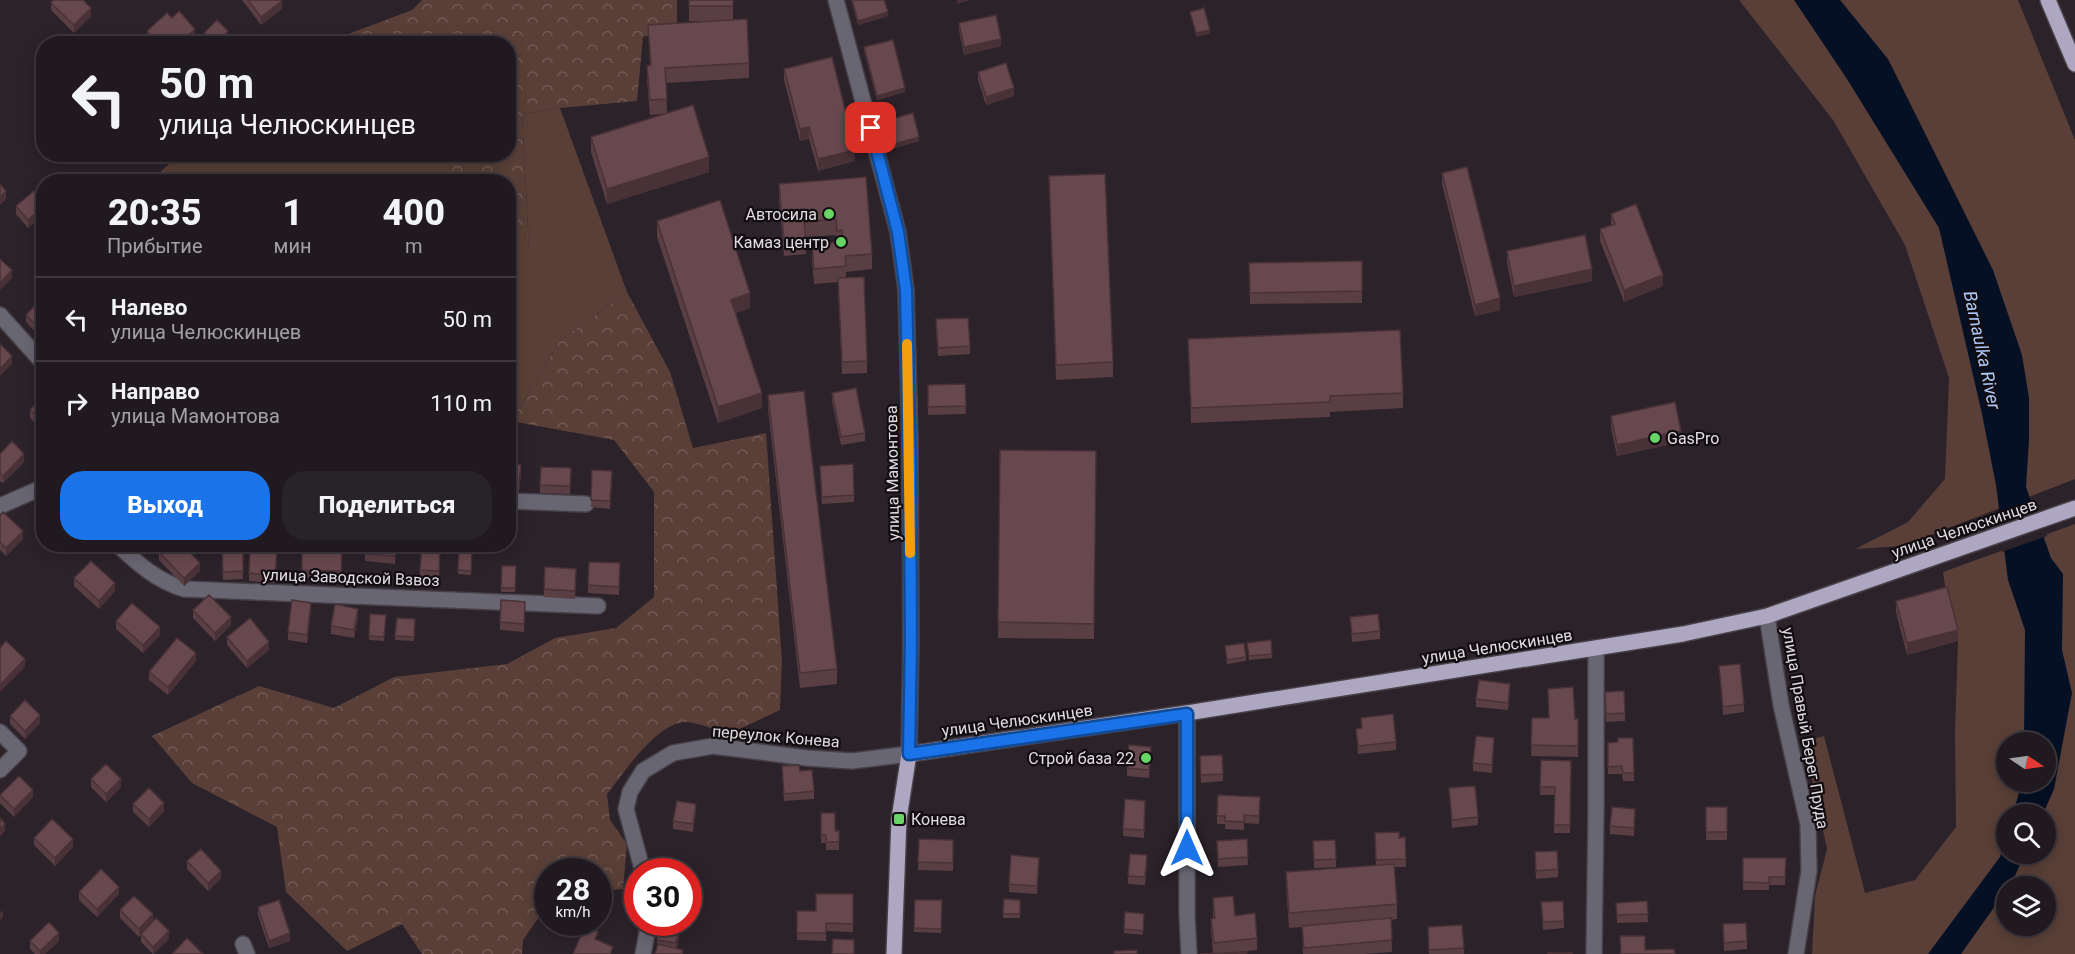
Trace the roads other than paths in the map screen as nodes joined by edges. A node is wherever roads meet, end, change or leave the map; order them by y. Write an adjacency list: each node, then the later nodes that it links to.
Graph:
1 (836, 0): 19 (street, улица Мамонтова)
2 (2048, 0): 3 (main road)
3 (2075, 64)
4 (0, 315): 5 (street)
5 (36, 355)
6 (36, 491): 9 (street)
7 (516, 501): 8 (street)
8 (586, 504)
9 (0, 506)
10 (2075, 508): 15 (main road, улица Челюскинцев)
11 (126, 552): 13 (street, улица Заводской Взвоз)
12 (134, 552): 13 (street)
13 (130, 556): 14 (street, улица Заводской Взвоз)
14 (598, 606)
15 (1767, 615): 16 (main road, улица Челюскинцев); 27 (street, улица Правый Берег Пруда)
16 (1596, 648): 17 (main road, улица Челюскинцев); 26 (street)
17 (1187, 714): 19 (main road, улица Челюскинцев); 25 (street)
18 (0, 732): 20 (street)
19 (909, 754): 21 (street, переулок Конева); 24 (main road, улица Мамонтова)
20 (0, 770)
21 (639, 858)
22 (646, 936): 23 (street)
23 (643, 954)
24 (894, 954)
25 (1190, 954)
26 (1594, 954)
27 (1796, 954)

